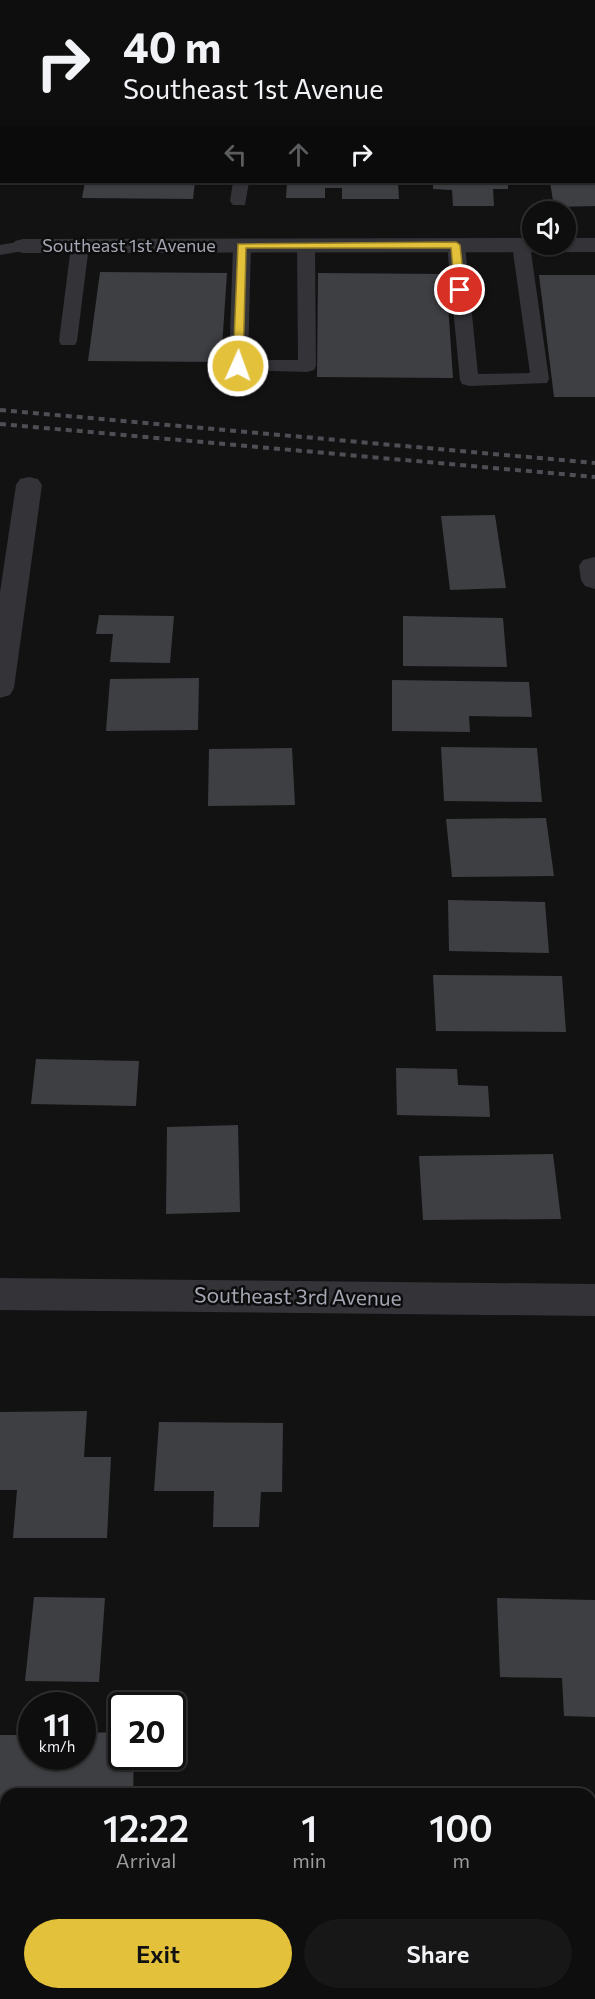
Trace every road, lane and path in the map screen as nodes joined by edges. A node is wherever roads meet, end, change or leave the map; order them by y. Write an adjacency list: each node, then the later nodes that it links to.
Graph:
1 (241, 183): 2 (lane)
2 (239, 201)
3 (306, 245): 4 (street, Southeast 1st Avenue); 9 (street, Southeast 1st Avenue); 9 (lane)
4 (456, 245): 5 (street, Southeast 1st Avenue); 5 (lane)
5 (521, 245): 6 (street, Southeast 1st Avenue)
6 (595, 245)
7 (23, 246): 8 (street, Southeast 1st Avenue); 10 (lane)
8 (80, 246): 9 (street, Southeast 1st Avenue); 11 (lane)
9 (242, 246)
10 (0, 250)
11 (68, 341)
12 (29, 485): 15 (street)
13 (595, 566): 14 (street)
14 (595, 580)
15 (0, 688)
16 (0, 1294): 17 (street, Southeast 3rd Avenue)
17 (595, 1300)

